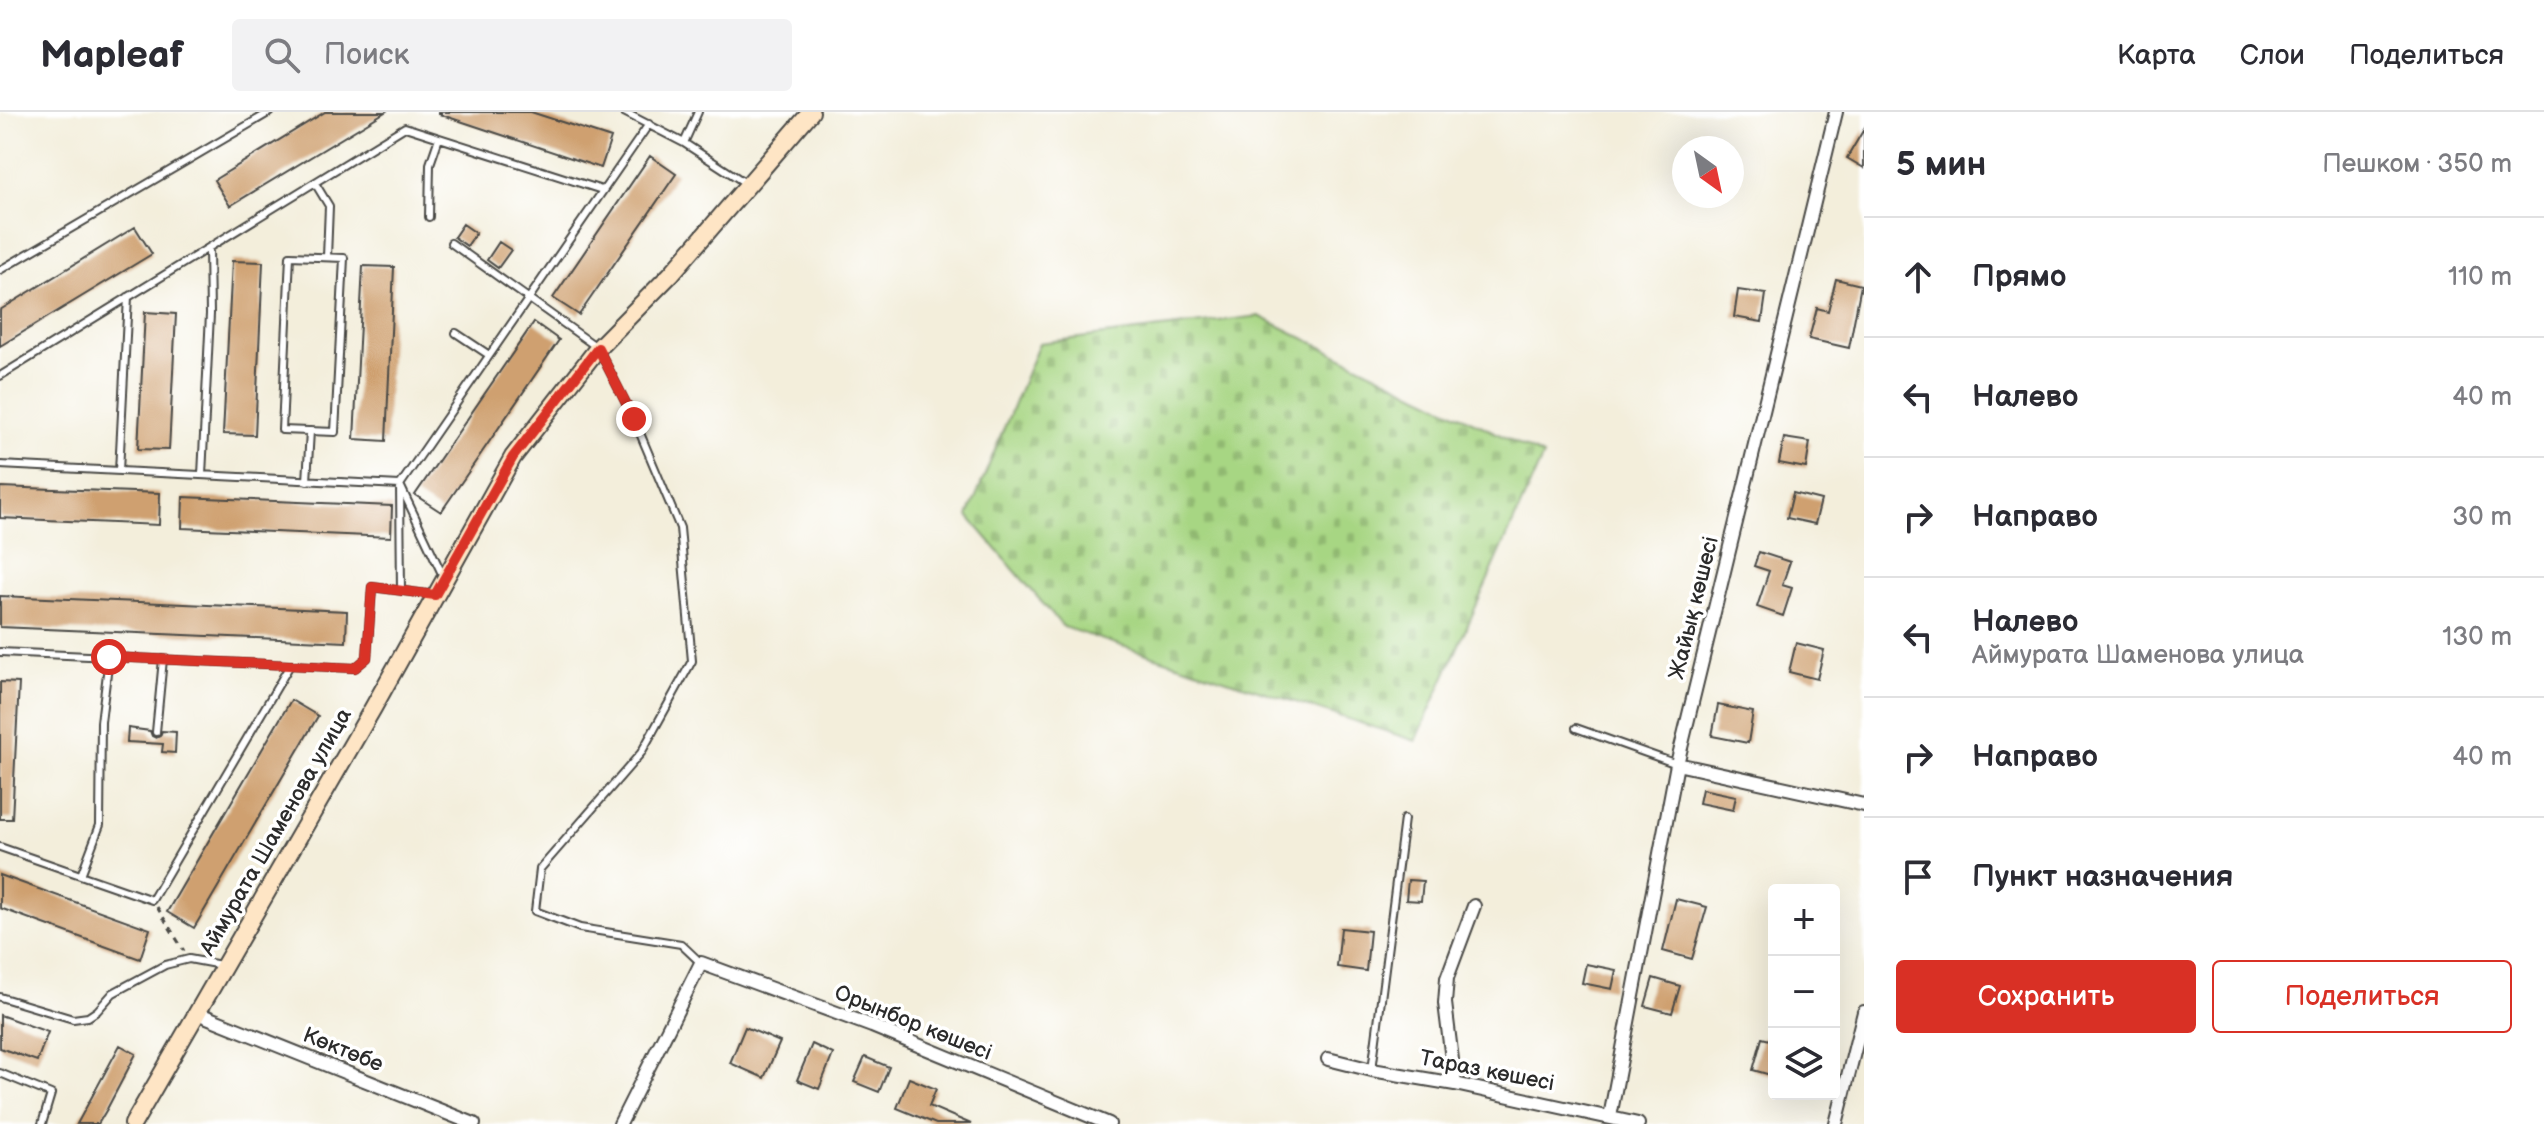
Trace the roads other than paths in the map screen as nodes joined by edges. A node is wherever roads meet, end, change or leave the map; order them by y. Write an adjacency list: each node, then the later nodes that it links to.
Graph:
1 (270, 112): 16 (lane)
2 (624, 112): 6 (lane)
3 (698, 112): 8 (lane)
4 (811, 112): 10 (street, Аймурата Шаменова улица)
5 (1836, 112): 38 (street, Жайық көшесі)
6 (649, 124): 8 (lane); 11 (lane)
7 (439, 138): 9 (lane); 11 (lane); 12 (lane)
8 (684, 143): 10 (lane)
9 (315, 183): 14 (lane); 15 (lane)
10 (747, 184): 20 (street, Аймурата Шаменова улица)
11 (602, 190): 18 (lane)
12 (429, 217)
13 (451, 243): 18 (lane)
14 (209, 248): 17 (lane); 26 (lane)
15 (327, 257): 23 (lane); 23 (lane)
16 (0, 270)
17 (128, 297): 22 (lane); 25 (lane)
18 (529, 298): 20 (lane); 21 (lane)
19 (456, 333): 21 (lane)
20 (598, 348): 29 (street, Аймурата Шаменова улица); 44 (lane)
21 (489, 355): 28 (lane)
22 (0, 376)
23 (310, 431): 27 (lane)
24 (0, 465): 25 (lane)
25 (119, 471): 26 (lane)
26 (202, 475): 27 (lane)
27 (307, 481): 28 (lane)
28 (400, 485): 29 (lane); 30 (lane)
29 (444, 578): 31 (street, Аймурата Шаменова улица)
30 (401, 591): 31 (lane); 35 (lane)
31 (435, 595): 45 (street, Аймурата Шаменова улица)
32 (0, 652): 33 (lane)
33 (109, 657): 34 (lane); 42 (lane)
34 (163, 659): 35 (lane); 37 (lane)
35 (290, 665): 42 (lane)
36 (1576, 728): 38 (lane)
37 (156, 732)
38 (1677, 764): 39 (street); 53 (street, Жайық көшесі)
39 (1864, 805)
40 (1404, 819): 50 (lane)
41 (0, 847): 42 (lane)
42 (81, 875)
43 (1474, 906): 52 (street)
44 (701, 963): 57 (street); 58 (street, Орынбор көшесі)
45 (224, 965): 46 (lane); 48 (street, Аймурата Шаменова улица)
46 (0, 997)
47 (1864, 1012): 60 (street)
48 (197, 1013): 55 (street, Аймурата Шаменова улица); 56 (street, Көктөбе)
49 (1328, 1059): 50 (street, Тараз көшесі)
50 (1372, 1070): 52 (street, Тараз көшесі)
51 (0, 1073): 54 (lane)
52 (1455, 1084): 53 (street, Тараз көшесі)
53 (1610, 1117): 59 (street, Тараз көшесі)
54 (42, 1124)
55 (133, 1124)
56 (474, 1124)
57 (620, 1124)
58 (1109, 1124)
59 (1638, 1124)
60 (1836, 1124)

